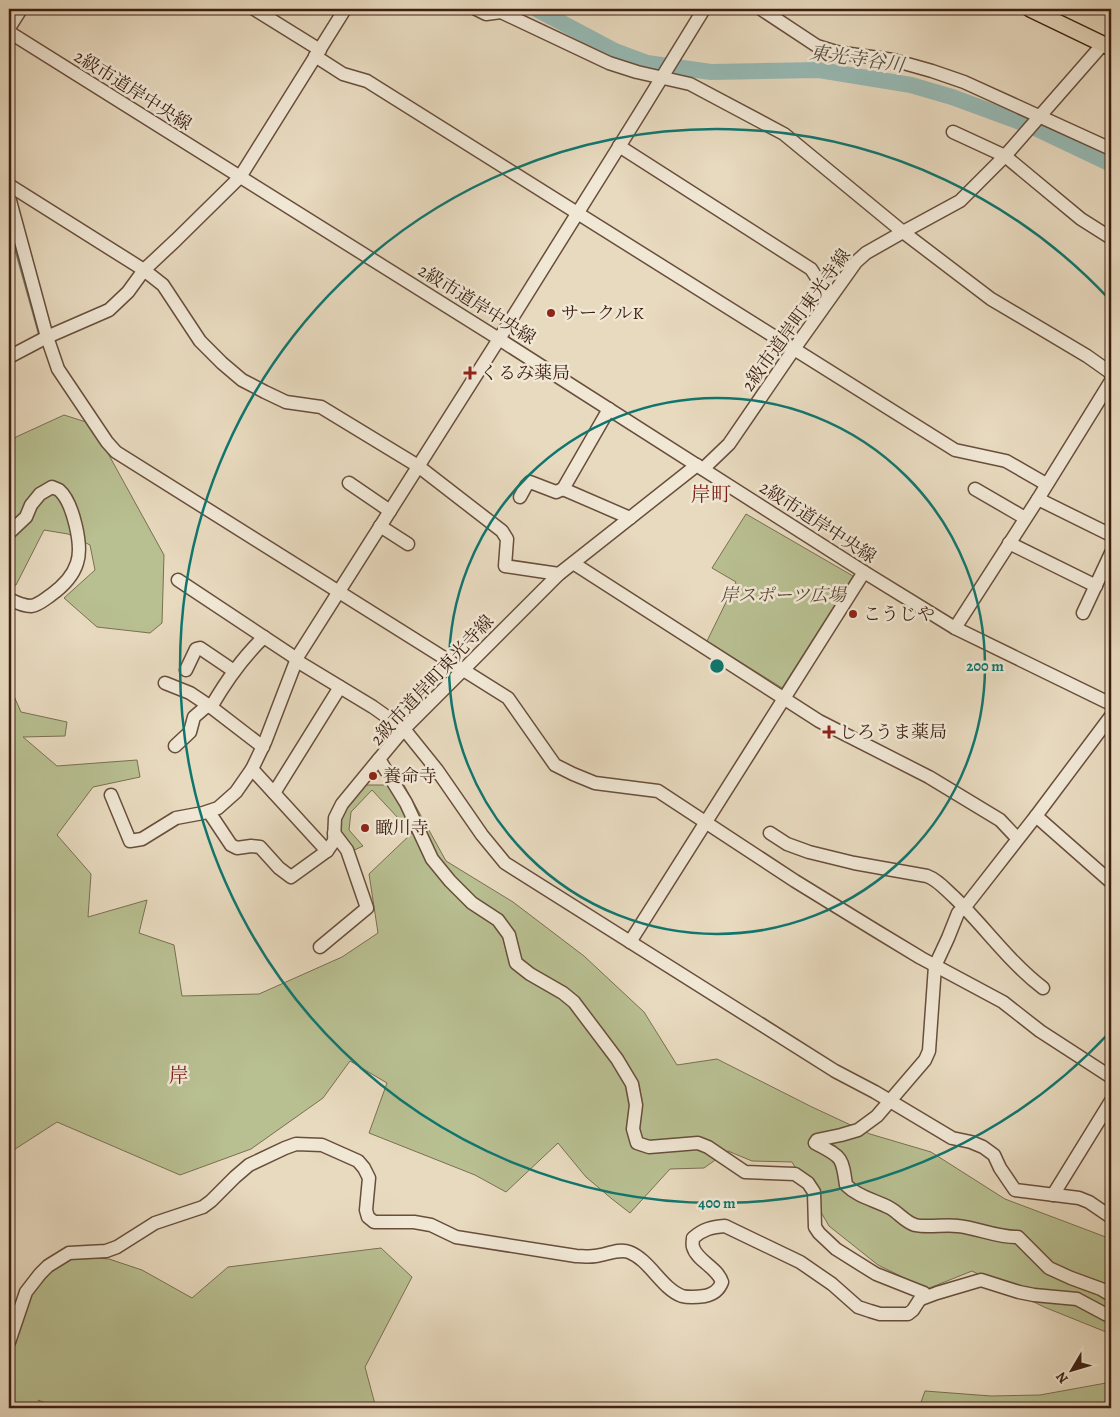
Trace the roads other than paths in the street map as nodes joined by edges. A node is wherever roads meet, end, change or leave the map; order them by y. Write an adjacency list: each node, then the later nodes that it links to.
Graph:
1 (21, 9): 8 (street)
2 (254, 9): 11 (street)
3 (345, 9): 11 (street)
4 (476, 9): 12 (street)
5 (704, 9): 12 (street)
6 (761, 9): 13 (street)
7 (1030, 9): 10 (main road)
8 (9, 28)
9 (9, 32): 18 (street, 2級市道岸中央線)
10 (1107, 46): 13 (street, 2級市道岸町東光寺線)
11 (318, 53): 18 (street); 21 (street)
12 (662, 76): 15 (street); 22 (street)
13 (1036, 119): 16 (street); 17 (street, 2級市道岸町東光寺線)
14 (953, 132): 17 (street)
15 (619, 146): 21 (street); 25 (street)
16 (1111, 149)
17 (1005, 156): 22 (street, 2級市道岸町東光寺線); 23 (street)
18 (240, 177): 24 (street); 26 (street, 2級市道岸中央線)
19 (9, 185): 24 (street)
20 (9, 197): 27 (street)
21 (578, 212): 26 (street); 28 (street)
22 (903, 232): 25 (street, 2級市道岸町東光寺線); 31 (street)
23 (1111, 238)
24 (144, 270): 27 (street); 34 (street)
25 (830, 298): 28 (street, 2級市道岸町東光寺線)
26 (499, 339): 33 (street, 2級市道岸中央線); 34 (street)
27 (42, 340): 29 (street); 30 (street); 56 (street)
28 (794, 348): 35 (street, 2級市道岸町東光寺線); 37 (street)
29 (9, 357)
30 (9, 366)
31 (1111, 373)
32 (1111, 381): 37 (street)
33 (609, 409): 35 (street, 2級市道岸中央線); 38 (street)
34 (418, 466): 42 (street); 53 (street)
35 (700, 467): 43 (street, 2級市道岸町東光寺線); 52 (street, 2級市道岸中央線)
36 (350, 483): 42 (street)
37 (1046, 484): 41 (street)
38 (563, 489): 40 (street); 43 (street)
39 (975, 489): 44 (street)
40 (520, 497)
41 (1038, 499): 44 (street); 47 (street)
42 (390, 510): 45 (street)
43 (630, 518): 51 (street, 2級市道岸町東光寺線)
44 (1026, 518): 48 (street)
45 (380, 526): 49 (street); 56 (street)
46 (9, 533): 57 (street)
47 (1111, 535)
48 (1009, 543): 55 (street); 59 (street)
49 (408, 544)
50 (1111, 553): 55 (street)
51 (573, 563): 53 (street, 2級市道岸町東光寺線); 67 (street)
52 (864, 572): 59 (street, 2級市道岸中央線); 67 (street)
53 (559, 574): 63 (street, 2級市道岸町東光寺線)
54 (178, 580): 60 (street)
55 (1096, 586): 58 (street)
56 (339, 592): 61 (street); 63 (street)
57 (9, 599)
58 (1082, 613)
59 (955, 628): 68 (street, 2級市道岸中央線)
60 (264, 636): 61 (street); 64 (street)
61 (297, 660): 66 (street); 73 (street)
62 (186, 670): 64 (street)
63 (462, 670): 71 (street, 2級市道岸町東光寺線); 80 (street)
64 (234, 671): 69 (street)
65 (165, 683): 69 (street)
66 (340, 688): 71 (street); 76 (street)
67 (784, 699): 80 (street); 83 (street)
68 (1111, 704)
69 (210, 706): 72 (street); 73 (street)
70 (1111, 716): 79 (street)
71 (404, 729): 74 (street, 2級市道岸町東光寺線); 87 (street)
72 (175, 746)
73 (263, 748): 75 (street)
74 (380, 759): 81 (street); 97 (street, 2級市道岸町東光寺線)
75 (252, 769): 76 (street); 78 (street)
76 (274, 794): 84 (street)
77 (111, 795): 78 (street)
78 (209, 812): 84 (street)
79 (1036, 816): 83 (street); 85 (street)
80 (706, 822): 87 (street); 89 (street)
81 (334, 833): 84 (street); 88 (street)
82 (770, 833): 86 (street)
83 (1017, 838): 86 (street)
84 (327, 851)
85 (1111, 882)
86 (964, 907): 89 (street); 90 (street)
87 (630, 942): 92 (street)
88 (320, 947)
89 (935, 966): 91 (street); 92 (street)
90 (1043, 988)
91 (1111, 1077)
92 (889, 1100): 94 (street); 96 (street)
93 (1111, 1101): 94 (street)
94 (1053, 1195): 95 (street)
95 (1111, 1217)
96 (1111, 1295)
97 (921, 1299): 98 (street); 99 (street)
98 (1111, 1315)
99 (9, 1342)

